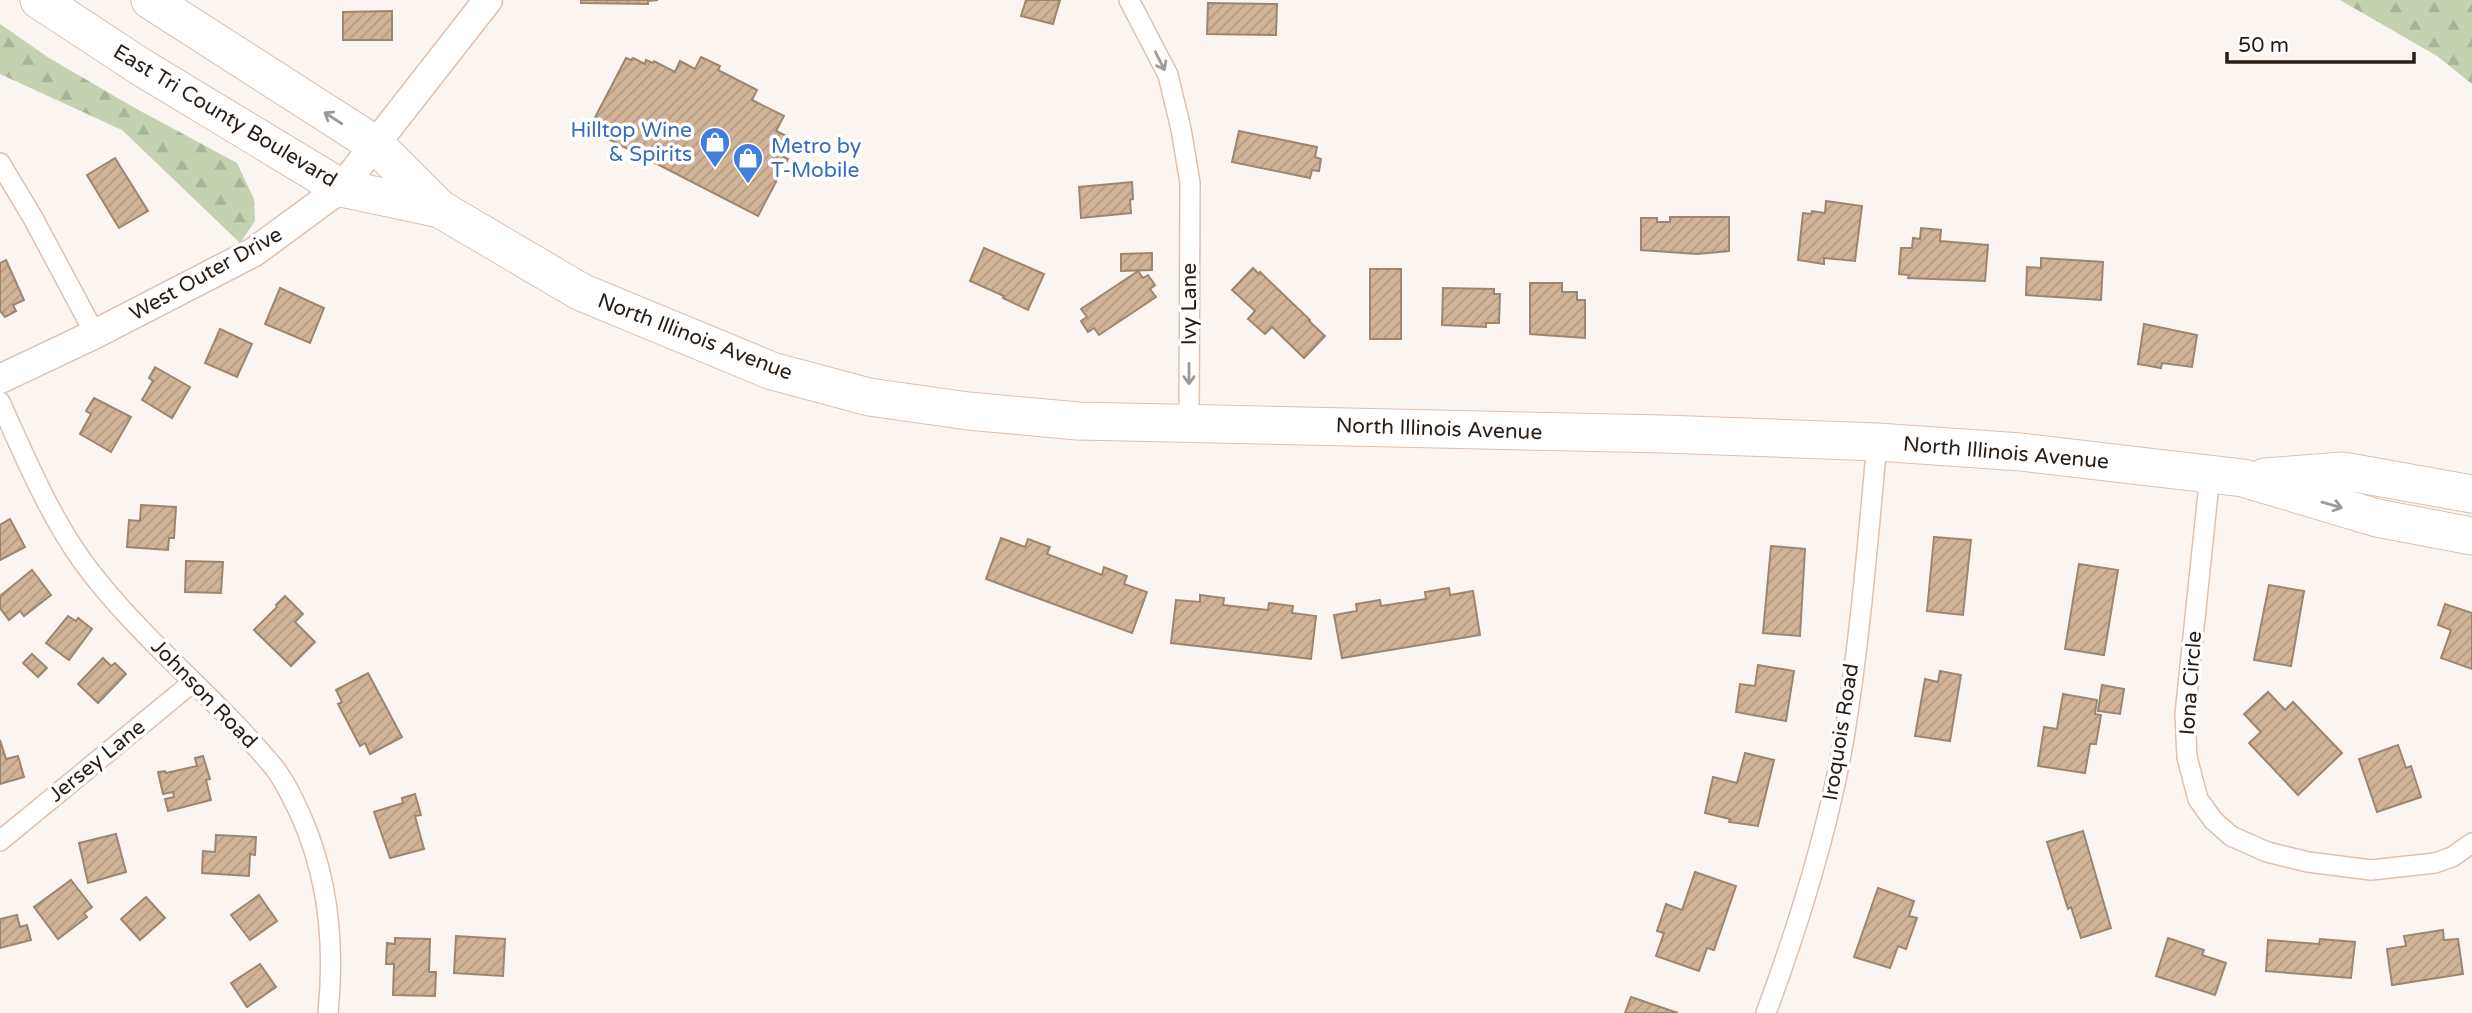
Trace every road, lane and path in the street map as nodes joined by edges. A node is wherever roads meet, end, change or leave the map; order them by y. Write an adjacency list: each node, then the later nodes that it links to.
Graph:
1 (39, 0): 7 (highway, East Tri County Boulevard)
2 (150, 0): 5 (highway, one-way to 2)
3 (488, 0): 5 (street, West Outer Drive)
4 (1129, 0): 12 (street, Ivy Lane, one-way to 12)
5 (376, 145): 7 (street, West Outer Drive); 8 (highway)
6 (0, 163): 9 (street)
7 (341, 188): 8 (highway, East Tri County Boulevard); 9 (street, West Outer Drive)
8 (440, 209): 12 (highway, North Illinois Avenue)
9 (94, 334): 10 (street, West Outer Drive)
10 (0, 379)
11 (0, 402): 17 (street, Johnson Road)
12 (1189, 425): 13 (highway, North Illinois Avenue)
13 (1877, 442): 14 (highway, North Illinois Avenue); 21 (street, Iroquois Road)
14 (2226, 476): 15 (highway); 16 (highway, North Illinois Avenue, one-way to 16); 19 (street, Iona Circle)
15 (2472, 494)
16 (2472, 536)
17 (194, 682): 18 (street, Jersey Lane); 20 (street, Johnson Road)
18 (0, 841)
19 (2472, 843)
20 (328, 1013)
21 (1766, 1013)

